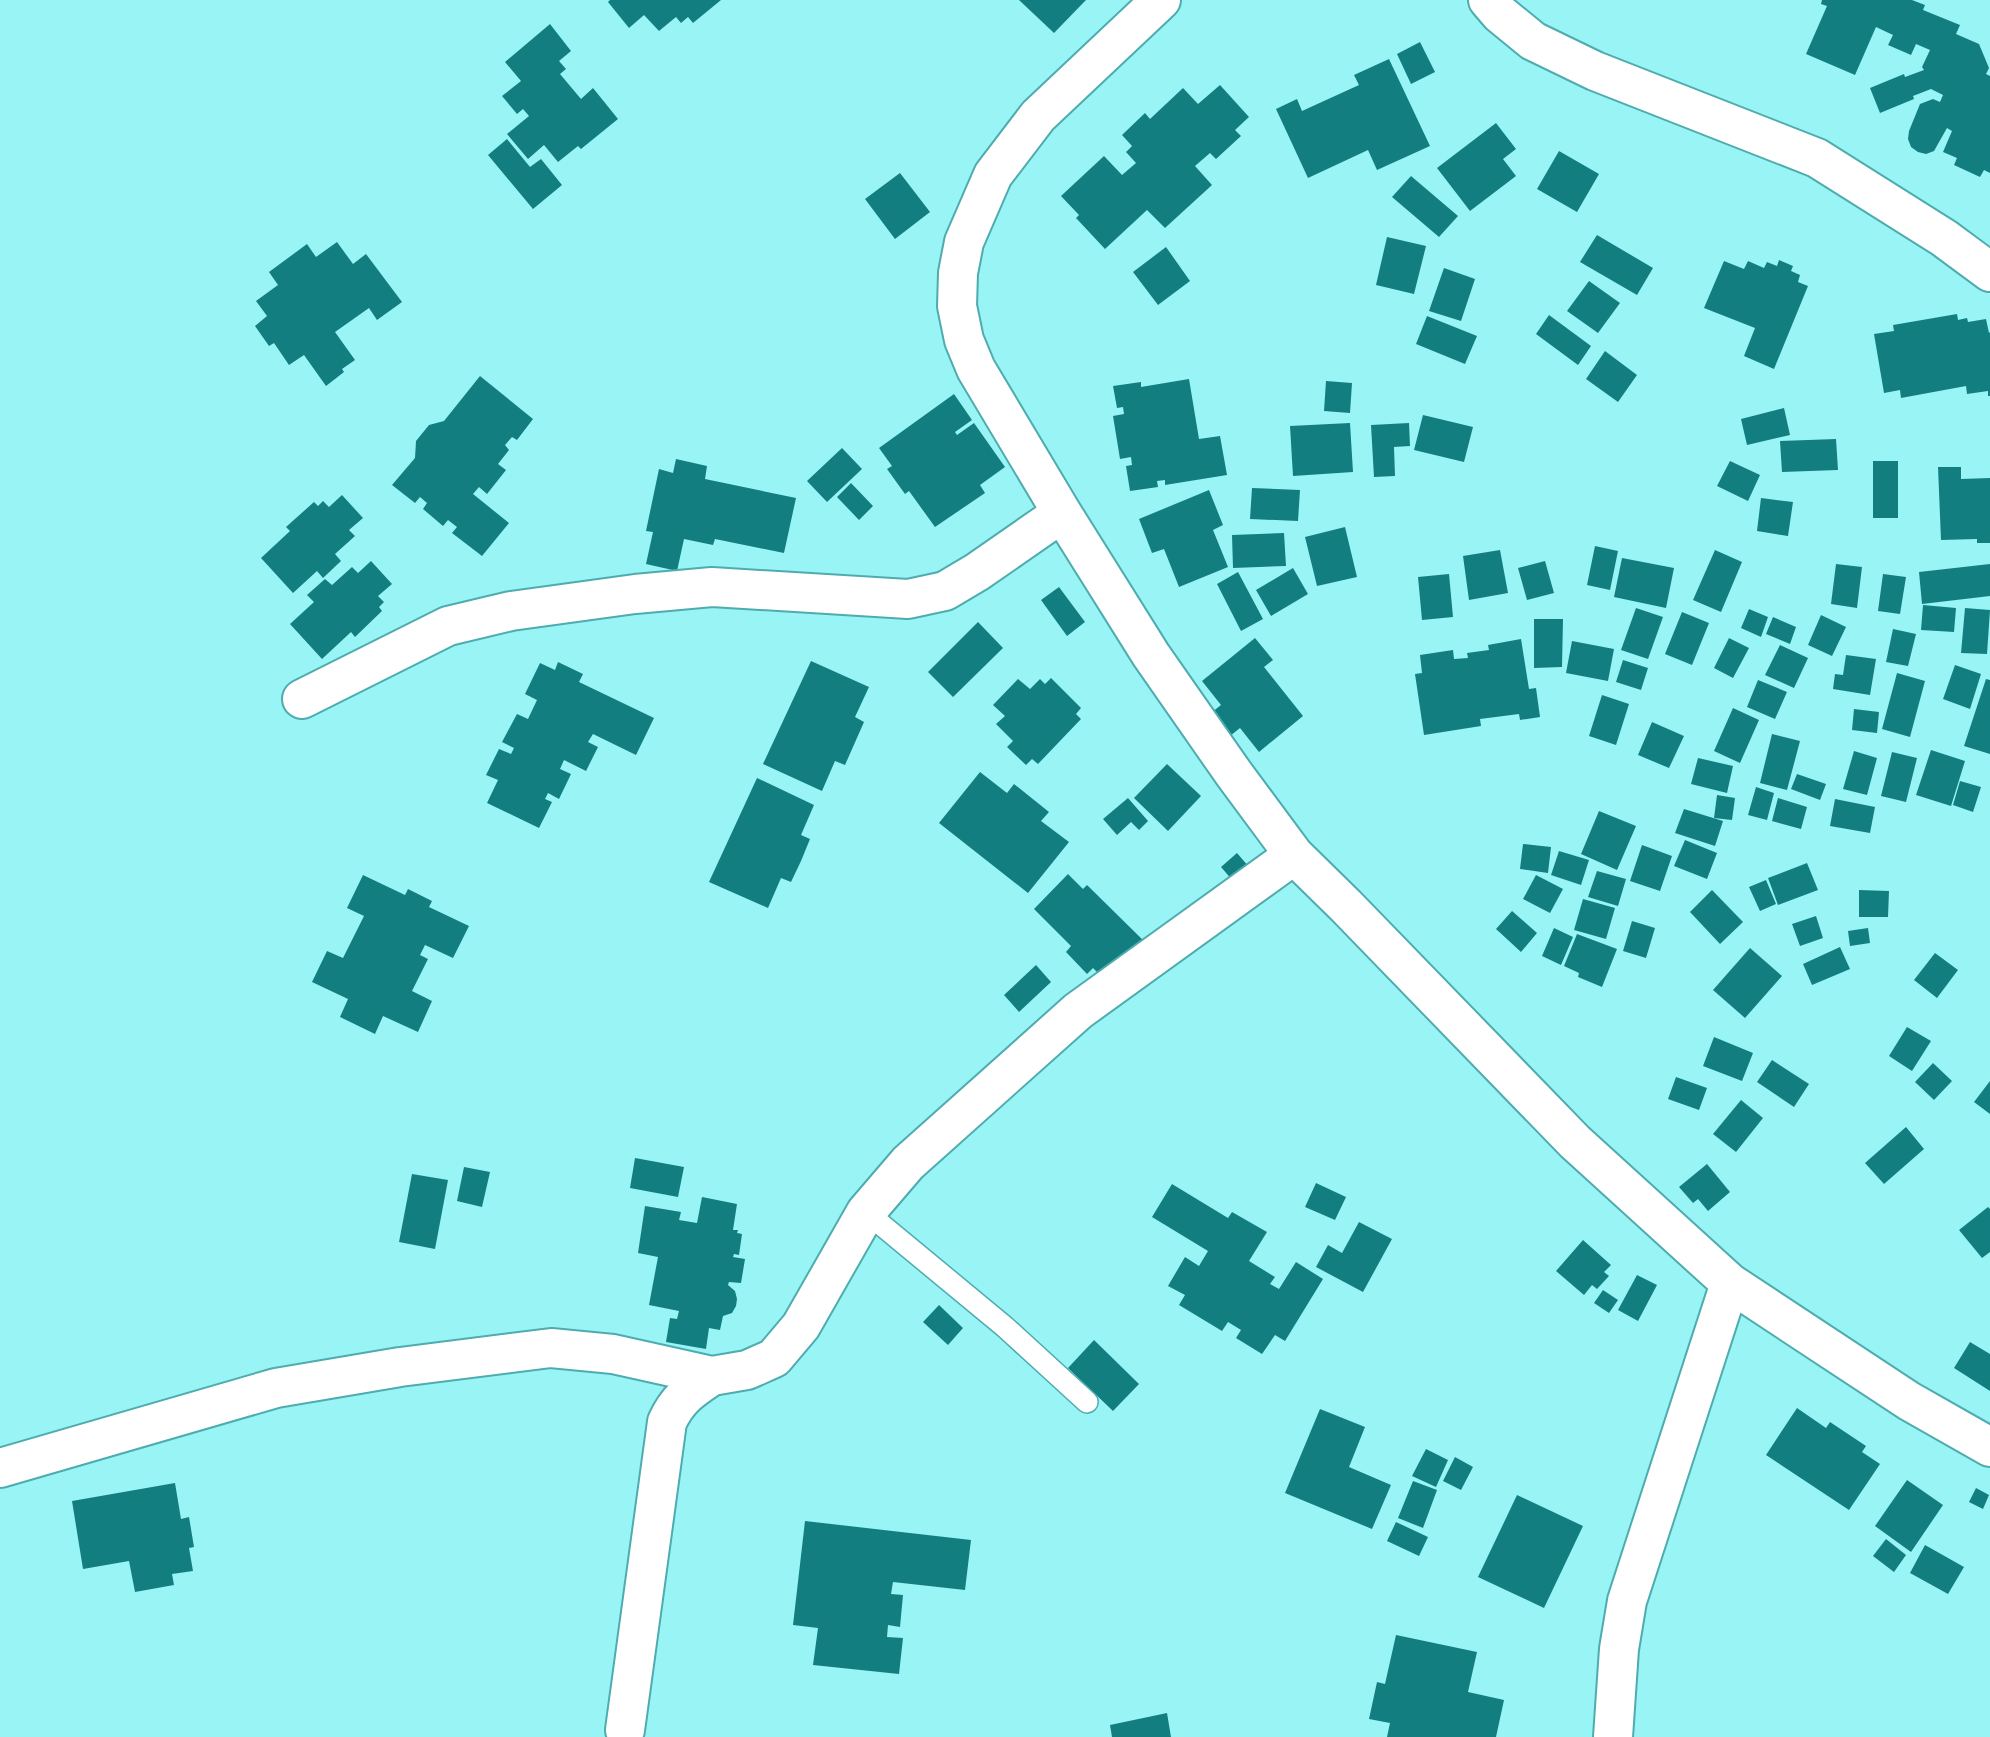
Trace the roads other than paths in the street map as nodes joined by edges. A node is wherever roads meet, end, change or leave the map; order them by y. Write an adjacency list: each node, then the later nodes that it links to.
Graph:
1 (1161, 0): 4 (street)
2 (1488, 0): 3 (street)
3 (1990, 272)
4 (1062, 513): 5 (street); 6 (street)
5 (302, 699)
6 (1294, 855): 7 (street); 8 (street)
7 (866, 1212): 9 (street); 10 (lane)
8 (1730, 1283): 11 (street); 14 (street)
9 (712, 1376): 12 (street); 13 (street)
10 (1087, 1402)
11 (1990, 1447)
12 (0, 1468)
13 (625, 1730)
14 (1613, 1737)

